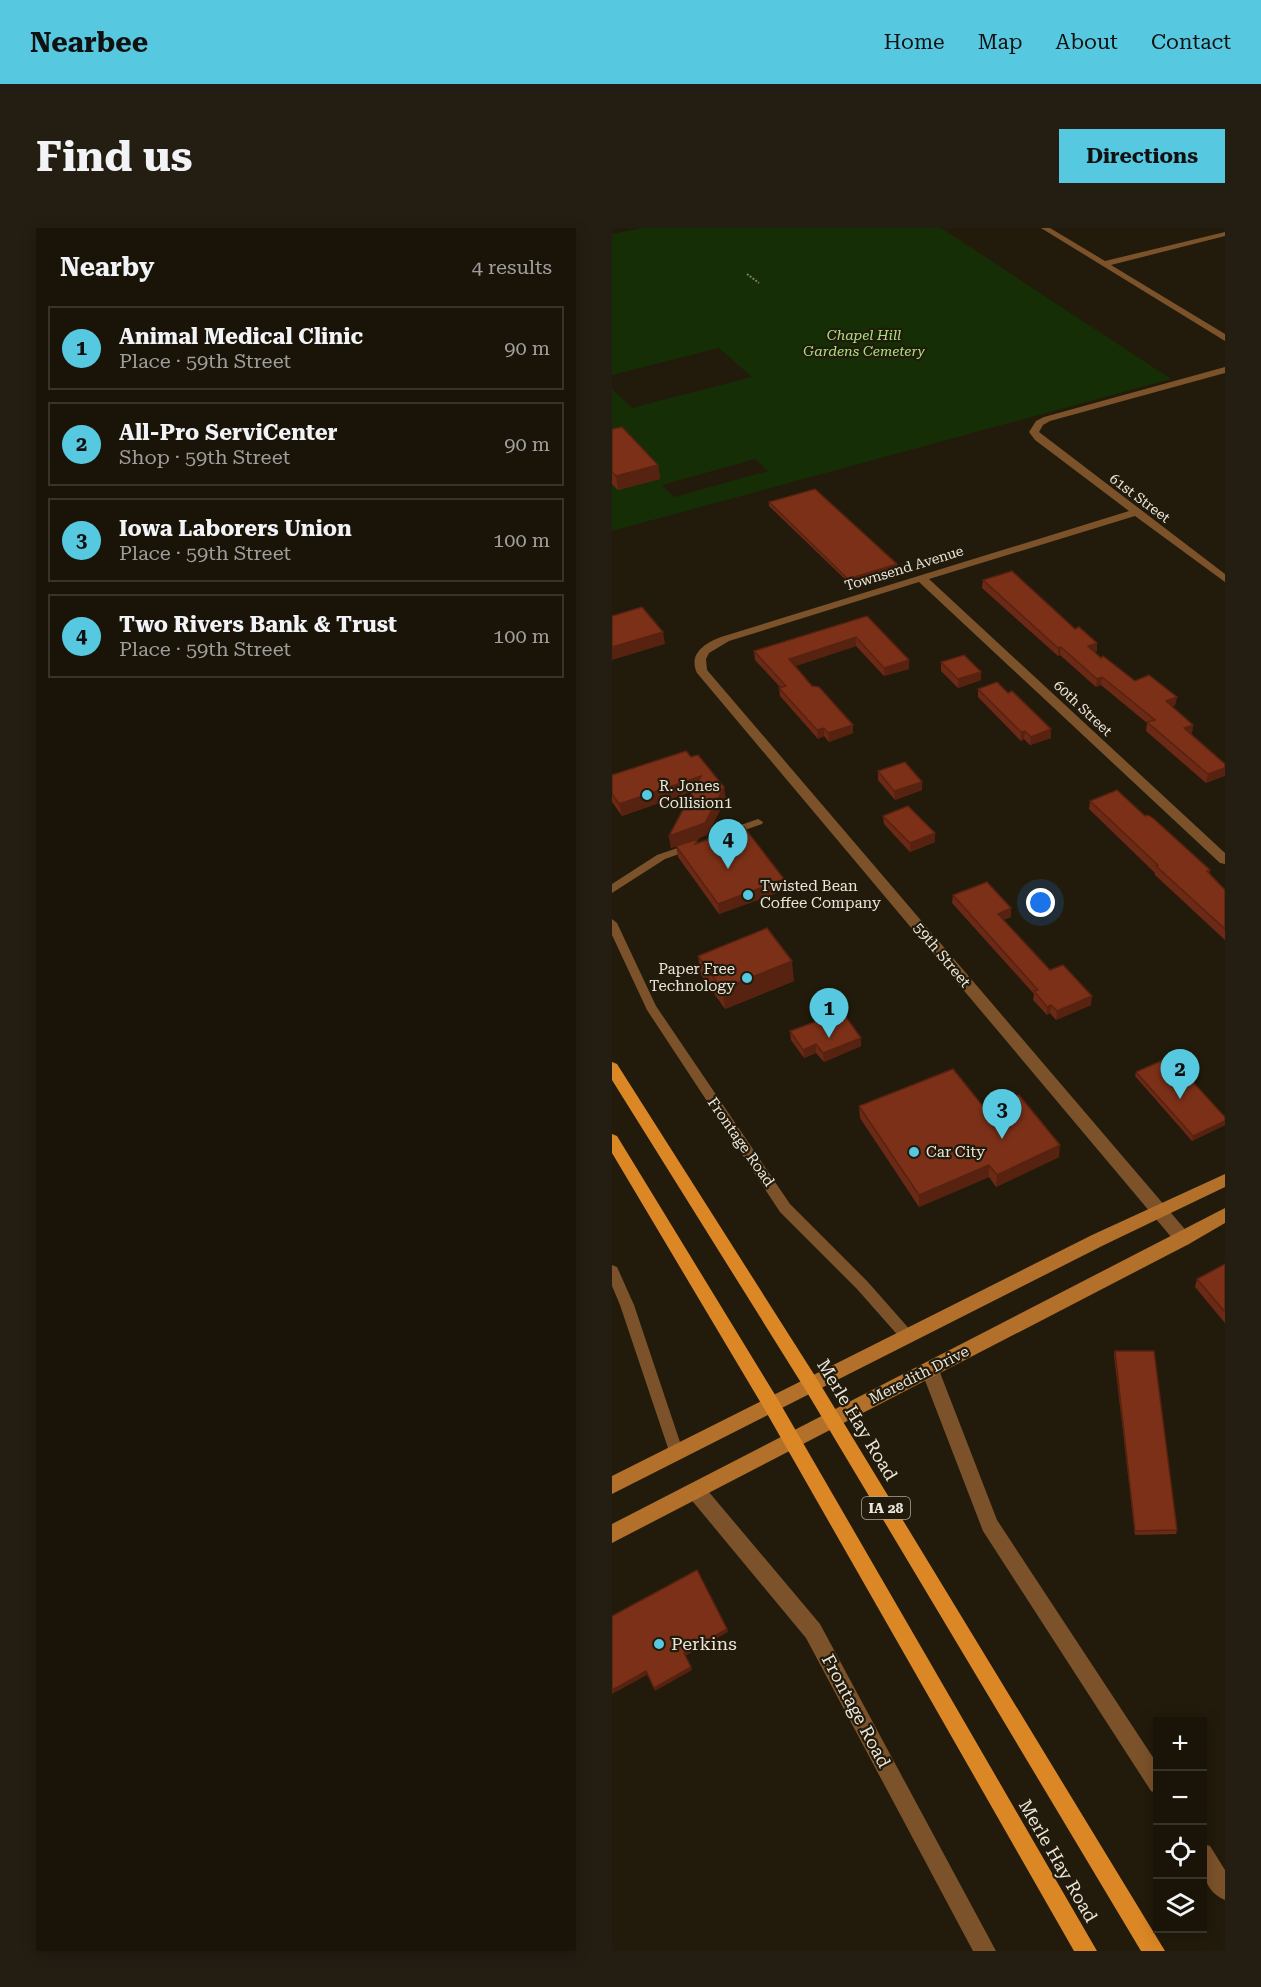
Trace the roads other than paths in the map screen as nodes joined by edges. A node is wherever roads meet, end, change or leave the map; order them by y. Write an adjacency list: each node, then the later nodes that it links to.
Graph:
1 (1045, 228): 3 (street)
2 (1225, 234): 3 (street)
3 (1104, 264): 4 (street)
4 (1225, 338)
5 (1225, 370): 6 (street, 61st Street)
6 (1136, 512): 7 (street, Townsend Avenue); 8 (street, 61st Street)
7 (921, 578): 9 (street, Townsend Avenue); 13 (street, 60th Street)
8 (1225, 579)
9 (701, 671): 19 (street, 59th Street)
10 (758, 822): 11 (lane)
11 (716, 837)
12 (705, 841): 14 (lane)
13 (1225, 860)
14 (612, 889)
15 (612, 922): 23 (lane, Frontage Road)
16 (612, 1068): 25 (main road, Merle Hay Road / IA 28)
17 (612, 1140): 26 (main road, Merle Hay Road / IA 28)
18 (1225, 1180): 19 (main road)
19 (1158, 1210): 21 (street, 59th Street); 23 (main road)
20 (1225, 1215): 21 (main road, Meredith Drive)
21 (1183, 1239): 24 (main road, Meredith Drive)
22 (612, 1271): 29 (lane)
23 (907, 1336): 25 (main road)
24 (930, 1370): 27 (main road, Meredith Drive); 33 (street)
25 (811, 1384): 26 (main road); 27 (main road, Merle Hay Road / IA 28)
26 (771, 1404): 28 (main road, Merle Hay Road / IA 28); 29 (main road)
27 (832, 1420): 28 (main road, Meredith Drive); 38 (main road, Merle Hay Road / IA 28)
28 (793, 1440): 31 (main road, Meredith Drive); 37 (main road, Merle Hay Road / IA 28)
29 (676, 1451): 30 (main road)
30 (612, 1485)
31 (696, 1491): 32 (main road, Meredith Drive); 36 (street, Frontage Road)
32 (612, 1534)
33 (1153, 1777)
34 (1207, 1860): 35 (street)
35 (1225, 1889)
36 (985, 1951)
37 (1086, 1951)
38 (1154, 1951)

